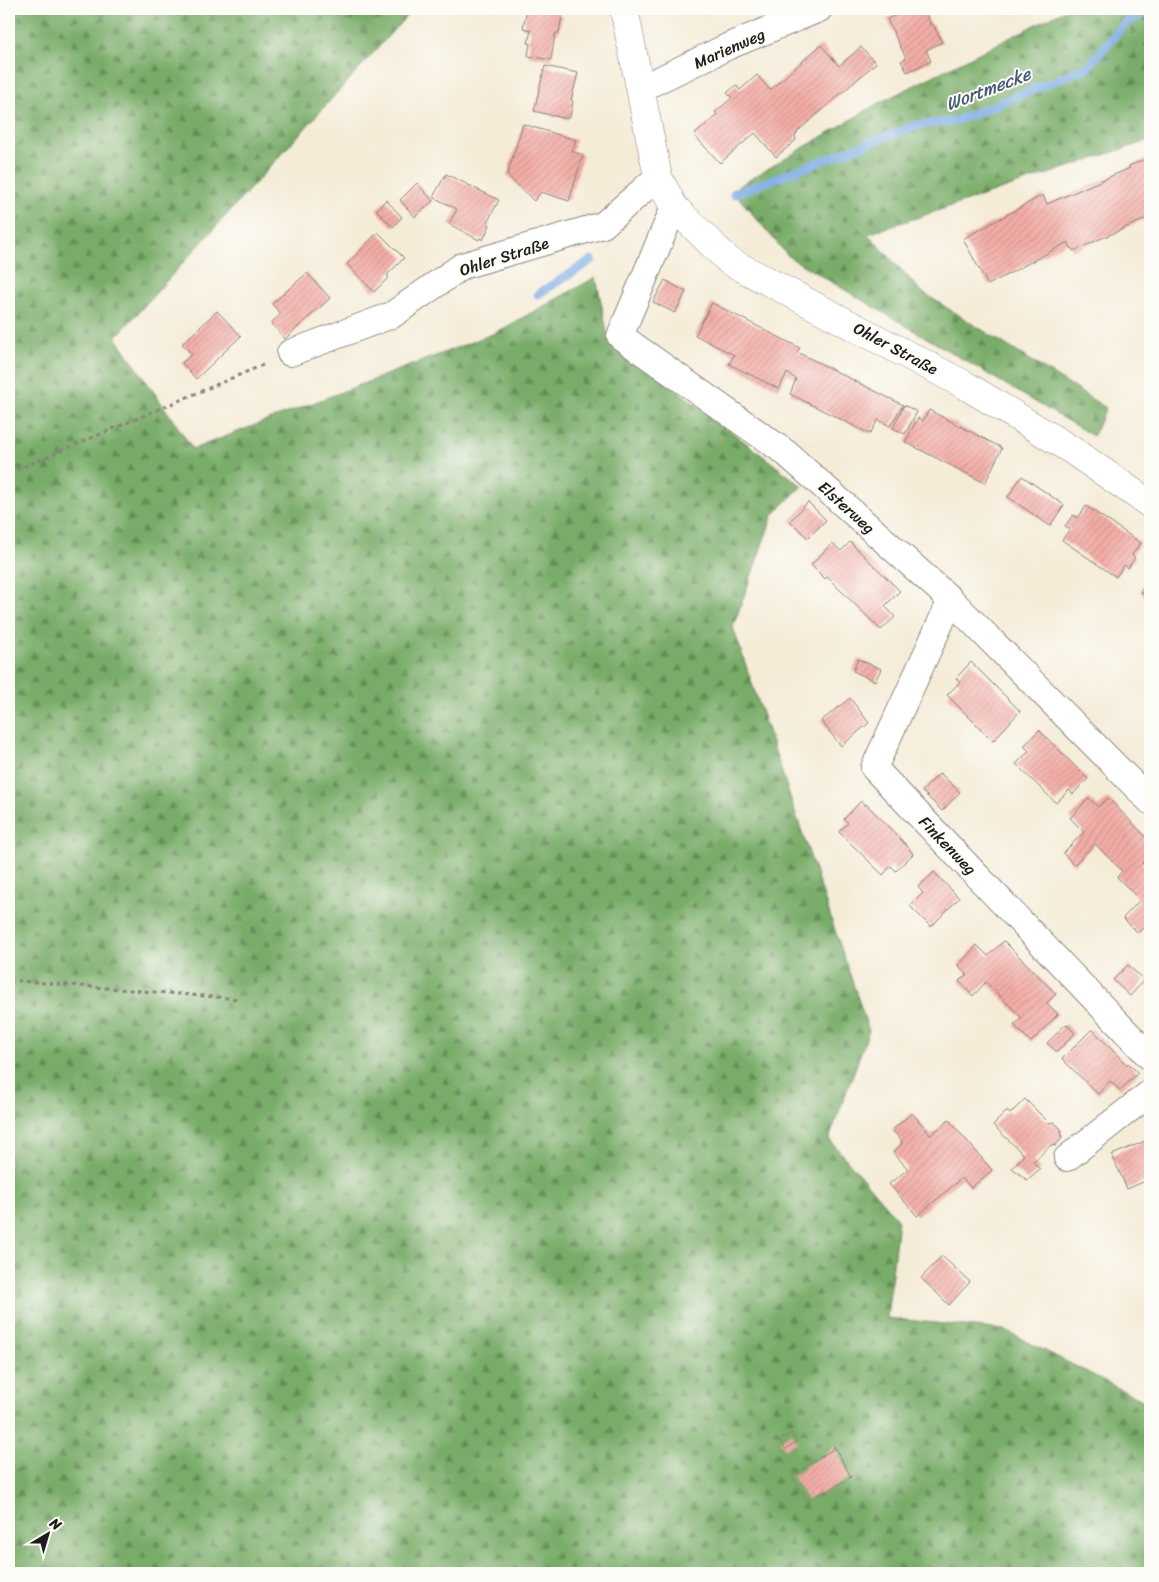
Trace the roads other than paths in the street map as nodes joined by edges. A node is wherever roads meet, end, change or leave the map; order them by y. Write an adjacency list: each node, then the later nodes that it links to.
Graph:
1 (624, 9): 3 (street, Ohler Straße)
2 (819, 9): 3 (street, Marienweg)
3 (640, 89): 4 (street, Ohler Straße)
4 (658, 177): 5 (street, Ohler Straße); 6 (street, Ohler Straße)
5 (674, 207): 7 (street, Ohler Straße); 8 (street, Elsterweg)
6 (290, 352)
7 (1150, 504)
8 (951, 600): 9 (street, Elsterweg); 10 (street, Finkenweg)
9 (1150, 801)
10 (1150, 1057)
11 (1150, 1093): 12 (street)
12 (1068, 1158)

